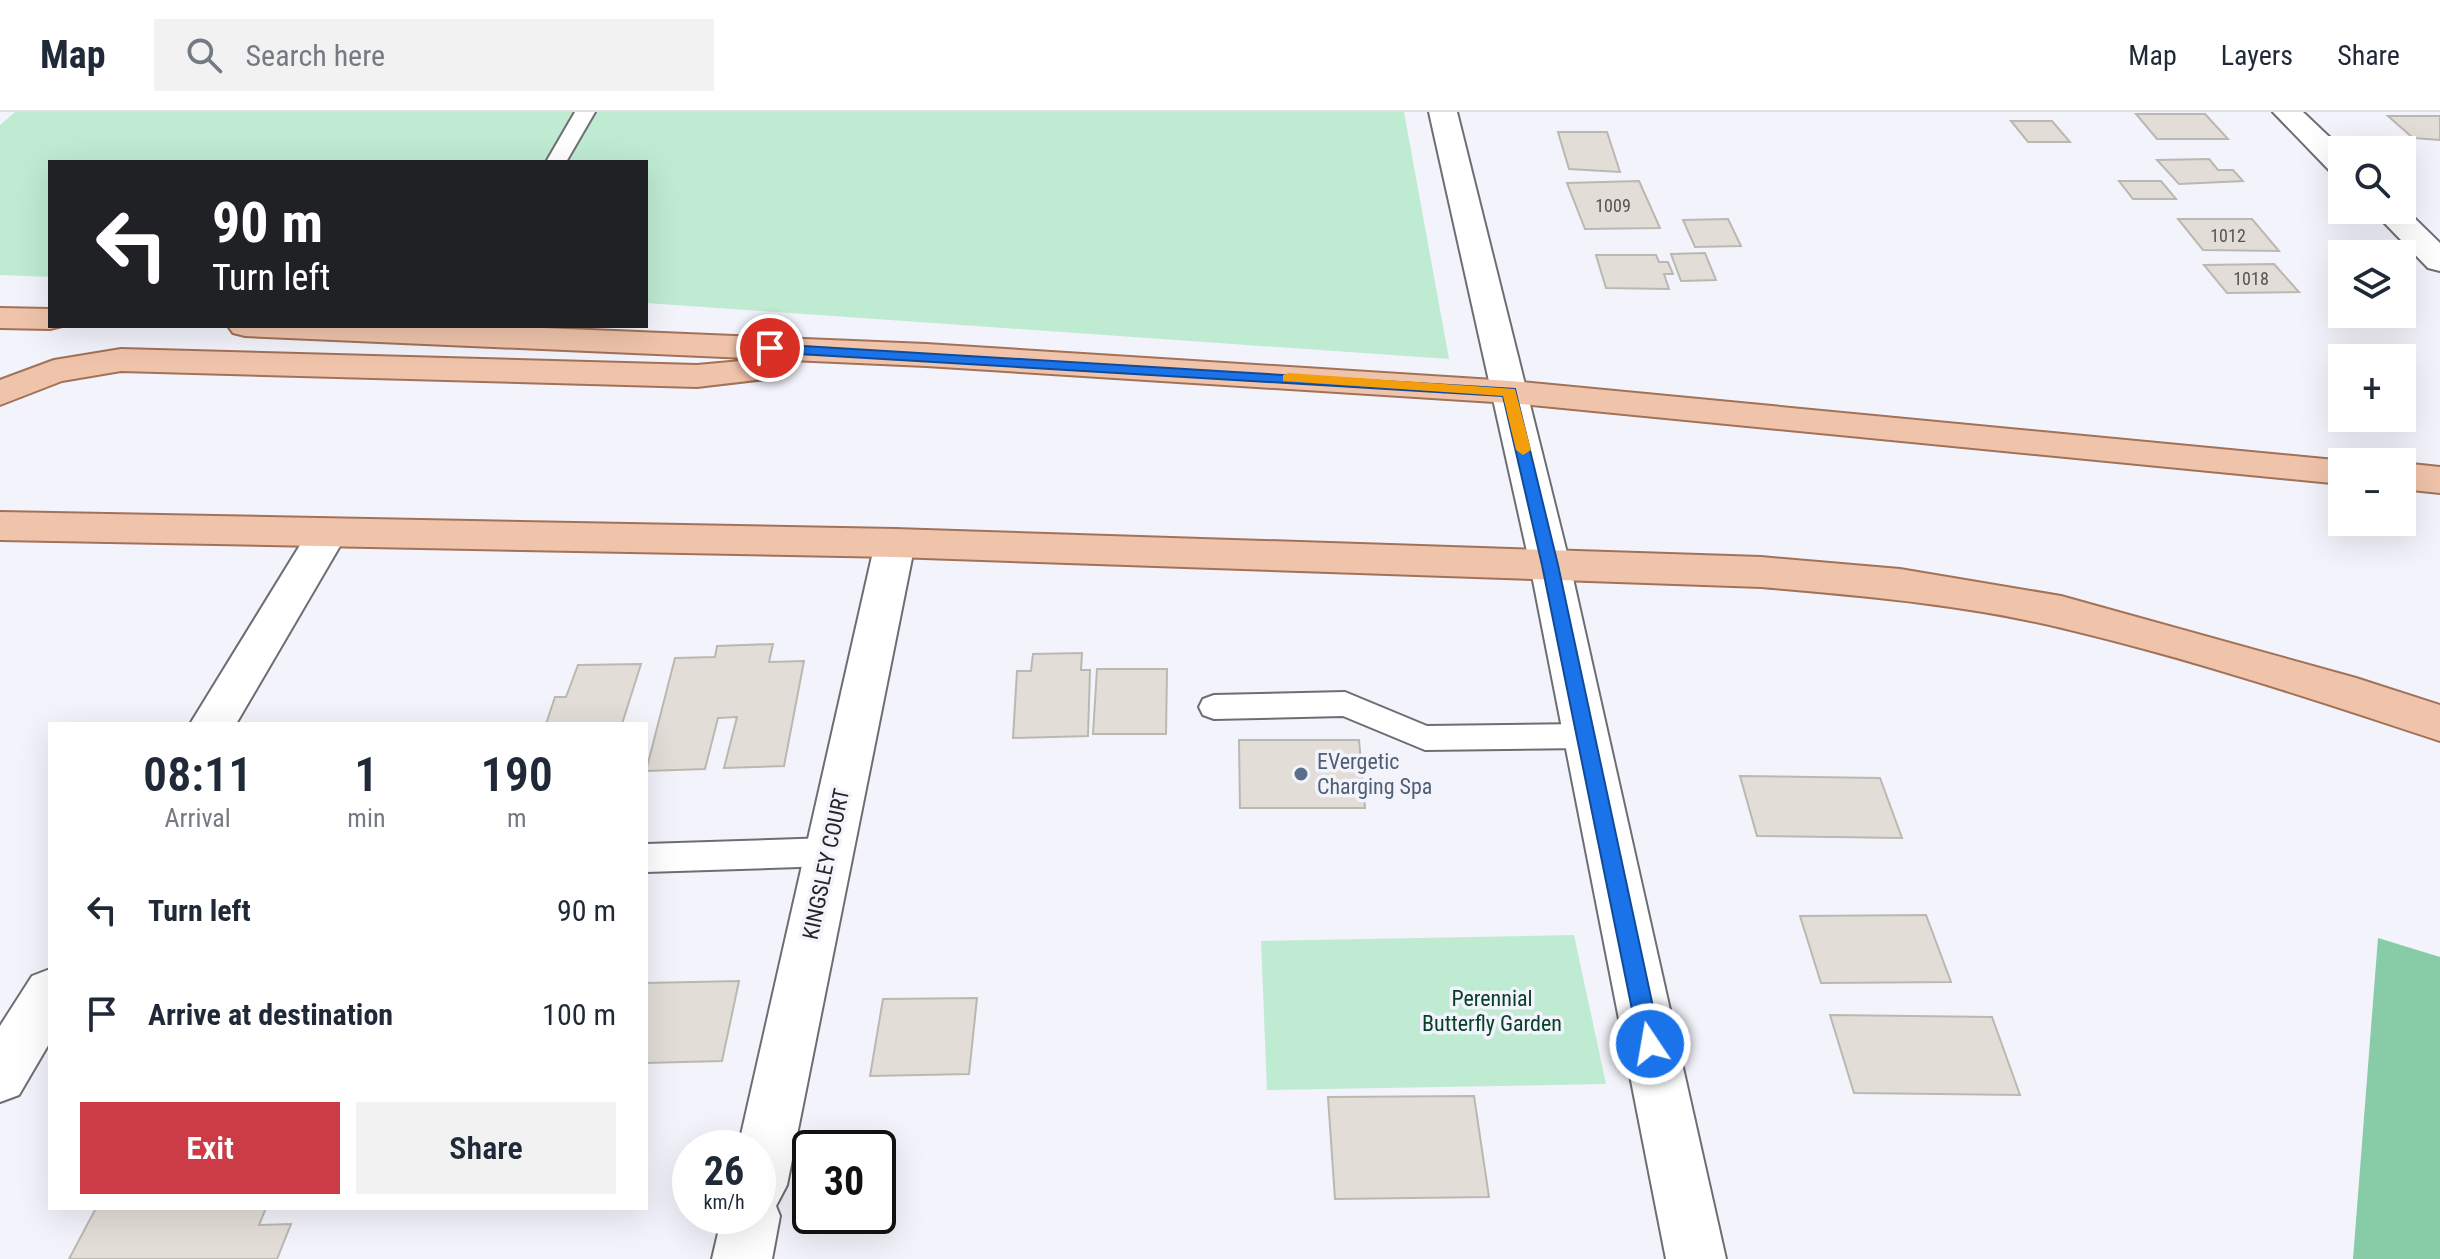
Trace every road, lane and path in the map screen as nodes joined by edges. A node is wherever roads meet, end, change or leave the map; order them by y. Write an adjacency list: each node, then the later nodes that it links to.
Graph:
1 (585, 112): 5 (lane)
2 (1443, 112): 13 (street)
3 (2287, 112): 4 (street)
4 (2328, 152)
5 (557, 160)
6 (2402, 224): 7 (street)
7 (2440, 261)
8 (0, 318): 9 (main road)
9 (48, 319)
10 (353, 328): 11 (main road)
11 (461, 330): 12 (main road)
12 (926, 355): 13 (main road); 14 (main road)
13 (1510, 392): 15 (main road); 21 (street)
14 (0, 393)
15 (2328, 470)
16 (2416, 477): 17 (main road)
17 (2440, 480)
18 (0, 526): 19 (main road)
19 (327, 534): 20 (main road); 23 (street)
20 (895, 543): 21 (main road); 26 (street, KINGSLEY COURT)
21 (1550, 565): 24 (main road); 25 (street)
22 (1214, 707): 25 (lane)
23 (214, 722)
24 (2440, 723)
25 (1585, 736): 33 (street)
26 (829, 852): 27 (lane); 30 (street, KINGSLEY COURT)
27 (648, 858)
28 (48, 996): 29 (street)
29 (0, 1076)
30 (770, 1130)
31 (747, 1234): 32 (street)
32 (742, 1259)
33 (1696, 1259)

